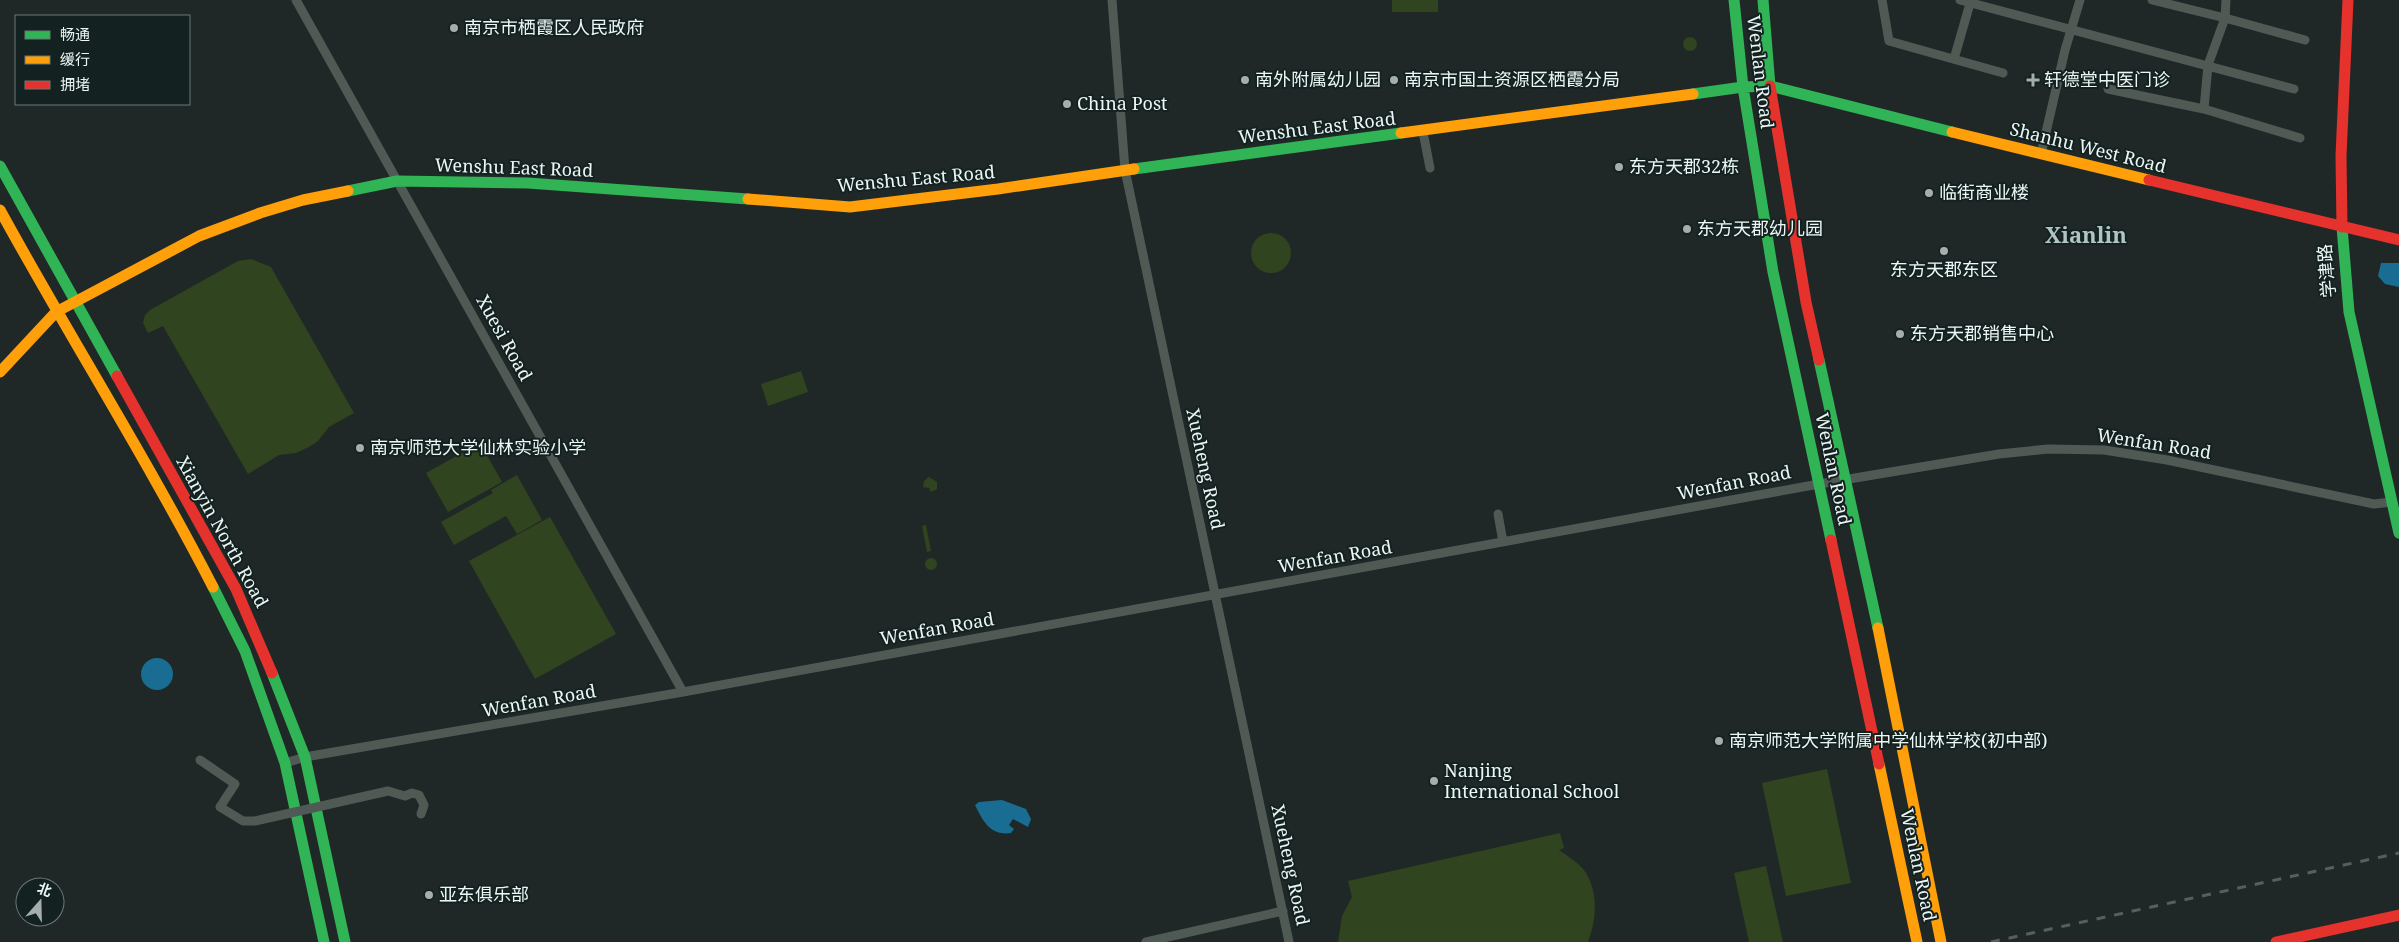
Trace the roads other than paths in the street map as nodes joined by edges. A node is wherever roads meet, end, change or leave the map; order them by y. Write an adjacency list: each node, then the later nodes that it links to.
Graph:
1 (296, 0): 29 (street, Xuesi Road)
2 (1112, 0): 28 (street, Xueheng Road)
3 (1734, 0): 19 (main road, Wenlan Road)
4 (1763, 0): 18 (main road, Wenlan Road)
5 (1882, 0): 15 (street)
6 (1960, 0): 11 (street)
7 (2080, 0): 13 (street)
8 (2152, 0): 12 (street)
9 (2226, 0): 12 (street)
10 (2348, 0): 31 (main road, 学津路)
11 (1971, 1): 13 (street); 15 (street)
12 (2225, 18): 14 (street); 16 (street)
13 (2072, 28): 16 (street); 25 (street)
14 (2305, 40)
15 (1954, 59): 17 (street)
16 (2208, 65): 21 (street); 22 (street)
17 (2003, 72)
18 (1770, 86): 19 (main road, Wenshu East Road); 25 (main road, Shanhu West Road); 36 (main road, Wenlan Road)
19 (1743, 87): 23 (main road, Wenshu East Road); 37 (main road, Wenlan Road)
20 (2108, 89): 22 (street)
21 (2294, 89)
22 (2204, 109): 24 (street)
23 (1424, 132): 27 (street); 28 (main road, Wenshu East Road)
24 (2300, 138)
25 (2041, 154): 31 (main road, Shanhu West Road)
26 (0, 166): 33 (main road, Xianyin North Road)
27 (1430, 168)
28 (1125, 170): 29 (main road, Wenshu East Road); 42 (street, Xueheng Road)
29 (397, 181): 33 (main road, Wenshu East Road); 43 (street, Xuesi Road)
30 (0, 210): 34 (main road, Xianyin North Road)
31 (2340, 228): 32 (main road, Shanhu West Road); 38 (main road, 学津路)
32 (2399, 240)
33 (75, 303): 34 (main road, Wenshu East Road); 44 (main road, Xianyin North Road)
34 (56, 312): 35 (main road); 46 (main road, Xianyin North Road)
35 (0, 372)
36 (1845, 480): 37 (street, Wenfan Road); 38 (street, Wenfan Road); 55 (main road, Wenlan Road)
37 (1818, 484): 41 (street, Wenfan Road); 54 (main road, Wenlan Road)
38 (2392, 502): 40 (main road, 学津路)
39 (1498, 514): 41 (street)
40 (2399, 533)
41 (1503, 542): 42 (street, Wenfan Road)
42 (1214, 595): 43 (street, Wenfan Road); 48 (street, Xueheng Road)
43 (683, 692): 44 (street, Wenfan Road)
44 (305, 757): 46 (street, Wenfan Road); 51 (main road, Xianyin North Road)
45 (200, 760): 47 (street, bridge)
46 (285, 763): 50 (main road, Xianyin North Road)
47 (421, 814)
48 (1283, 911): 52 (street); 53 (street, Xueheng Road)
49 (2399, 914): 56 (main road)
50 (324, 942)
51 (345, 942)
52 (1146, 942)
53 (1289, 942)
54 (1917, 942)
55 (1941, 942)
56 (2276, 942)

